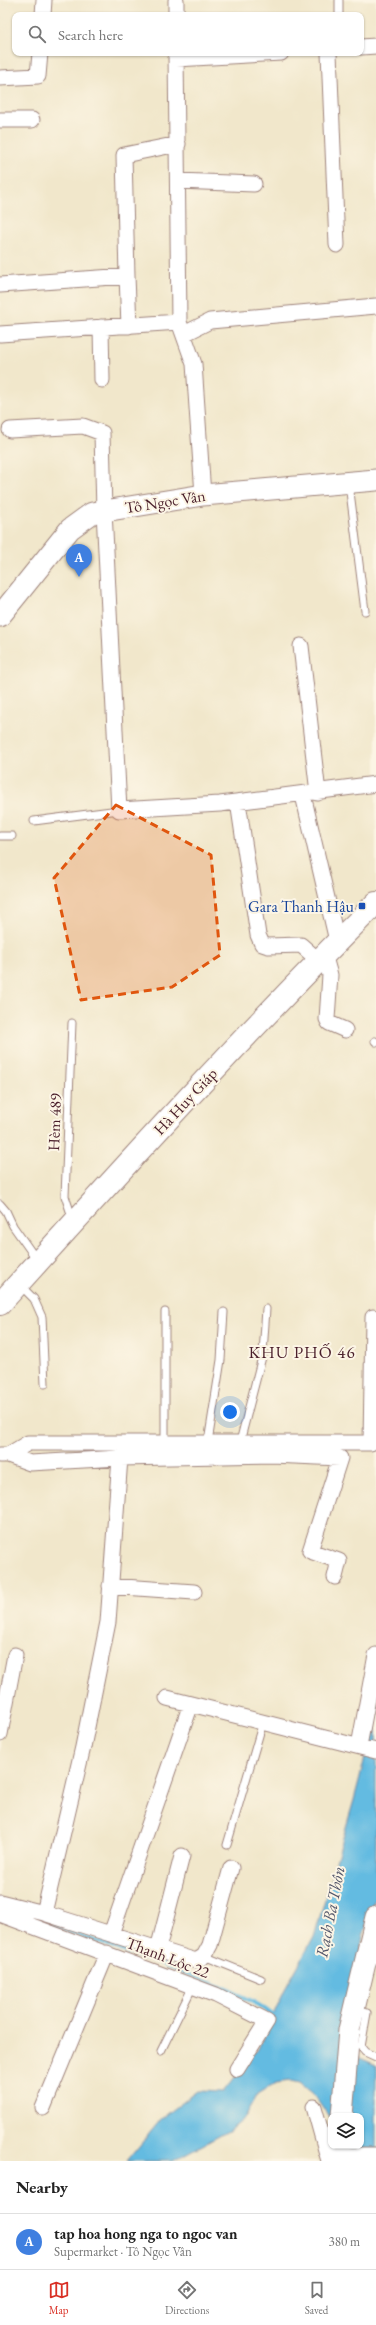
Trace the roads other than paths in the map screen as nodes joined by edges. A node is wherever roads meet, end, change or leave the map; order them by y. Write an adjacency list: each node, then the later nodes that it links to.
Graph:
1 (44, 0): 4 (street)
2 (176, 0): 5 (street)
3 (339, 0): 6 (lane)
4 (43, 12)
5 (176, 12)
6 (339, 12)
7 (376, 46): 8 (street)
8 (364, 47)
9 (40, 56): 12 (street)
10 (176, 56): 15 (street)
11 (329, 56): 18 (street)
12 (0, 78)
13 (0, 120): 14 (street)
14 (32, 120)
15 (178, 144): 16 (street); 19 (street)
16 (178, 181): 17 (street); 24 (street)
17 (254, 184)
18 (337, 245)
19 (127, 276): 20 (street); 22 (street)
20 (0, 285)
21 (376, 306): 24 (street)
22 (129, 326): 23 (street); 24 (street)
23 (101, 327): 25 (street); 26 (street)
24 (181, 328): 30 (street)
25 (0, 334)
26 (102, 380)
27 (10, 430): 31 (street)
28 (376, 480): 29 (street, Tô Ngọc Vân)
29 (348, 482): 30 (street, Tô Ngọc Vân); 32 (lane)
30 (203, 495): 31 (street, Tô Ngọc Vân)
31 (104, 511): 33 (street, Tô Ngọc Vân); 38 (street)
32 (365, 611)
33 (0, 616)
34 (301, 646): 36 (street)
35 (376, 784): 36 (street)
36 (310, 794): 37 (street); 43 (street)
37 (238, 802): 38 (street); 43 (street)
38 (119, 810): 39 (lane)
39 (34, 821)
40 (0, 836): 41 (lane)
41 (12, 836)
42 (376, 902): 43 (main road, Hà Huy Giáp)
43 (326, 952): 45 (street); 48 (main road, Hà Huy Giáp)
44 (72, 1022): 48 (lane, Hèm 489)
45 (345, 1030)
46 (0, 1204): 47 (lane)
47 (3, 1211): 49 (lane)
48 (74, 1222): 49 (main road, Hà Huy Giáp)
49 (38, 1262): 50 (main road, Hà Huy Giáp)
50 (18, 1283): 51 (main road, Hà Huy Giáp); 56 (lane)
51 (0, 1304)
52 (266, 1309): 59 (lane)
53 (165, 1312): 57 (lane)
54 (224, 1312): 58 (lane)
55 (374, 1317): 59 (street)
56 (45, 1384)
57 (165, 1442): 58 (street); 60 (street)
58 (208, 1442): 59 (street)
59 (240, 1442)
60 (4, 1455): 61 (street)
61 (120, 1458): 62 (street); 63 (street)
62 (335, 1577)
63 (110, 1586): 64 (street); 76 (street)
64 (194, 1592)
65 (15, 1655): 70 (street)
66 (376, 1655): 71 (street)
67 (167, 1698): 68 (street)
68 (191, 1704): 69 (street); 79 (street)
69 (264, 1722): 71 (street); 72 (lane)
70 (0, 1734)
71 (368, 1749)
72 (227, 1846)
73 (182, 1856): 80 (street)
74 (231, 1868): 82 (street, Thạnh Lộc 22)
75 (0, 1902): 76 (street, Thạnh Lộc 22)
76 (44, 1913): 79 (street, Thạnh Lộc 22)
77 (0, 1914): 81 (street, Thạnh Lộc 22)
78 (376, 1917): 85 (street)
79 (111, 1934): 80 (street, Thạnh Lộc 22)
80 (158, 1949): 82 (street, Thạnh Lộc 22)
81 (107, 1953): 84 (street, Thạnh Lộc 22); 90 (street)
82 (204, 1956): 83 (lane)
83 (261, 1979)
84 (193, 1986): 86 (lane); 88 (street, Thạnh Lộc 22)
85 (353, 2009): 87 (lane); 91 (street)
86 (161, 2051)
87 (376, 2057)
88 (237, 2069)
89 (314, 2107): 93 (street)
90 (43, 2108)
91 (342, 2113)
92 (376, 2155): 93 (street)
93 (337, 2156)

